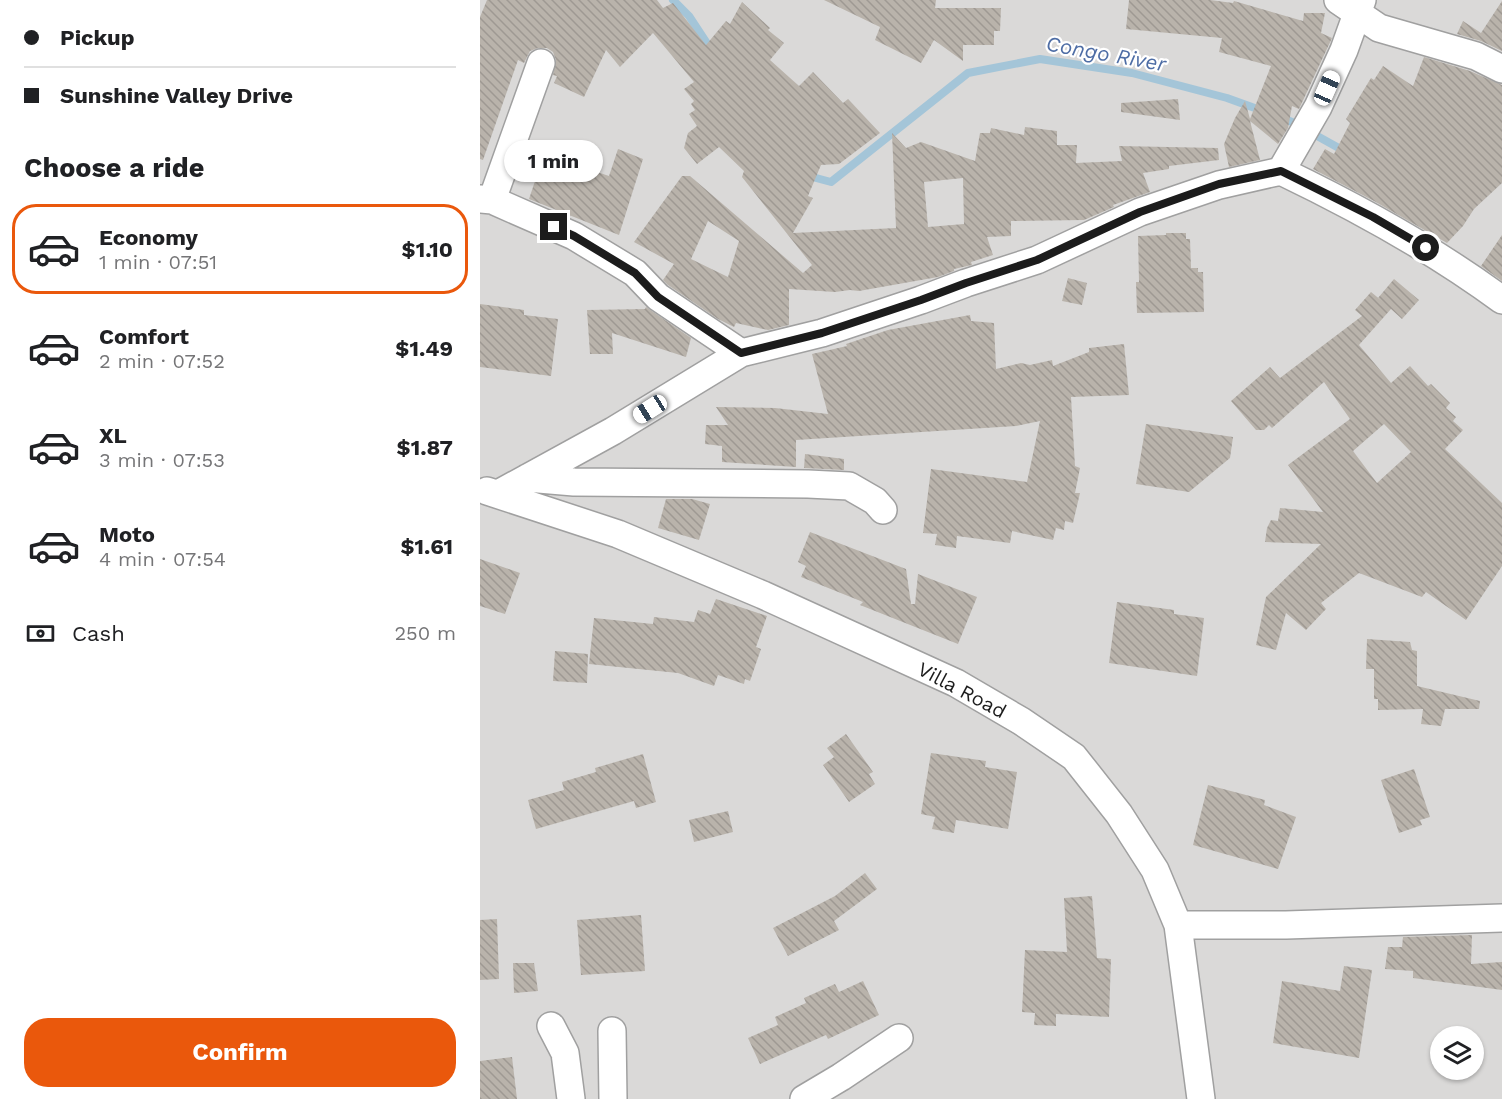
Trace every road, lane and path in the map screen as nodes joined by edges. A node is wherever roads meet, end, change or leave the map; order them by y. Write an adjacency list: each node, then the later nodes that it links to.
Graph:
1 (1352, 4): 3 (street); 4 (street)
2 (541, 63): 5 (street)
3 (1502, 69)
4 (1287, 160): 6 (street); 7 (street)
5 (486, 200): 7 (street)
6 (1502, 300)
7 (741, 353): 8 (street)
8 (527, 478): 9 (street); 10 (street)
9 (489, 491): 12 (street, Villa Road)
10 (883, 510)
11 (1502, 918): 12 (street)
12 (1178, 925): 19 (street, Villa Road)
13 (551, 1026): 16 (street)
14 (612, 1031): 17 (street)
15 (898, 1038): 18 (street)
16 (571, 1099)
17 (612, 1099)
18 (804, 1099)
19 (1201, 1099)

